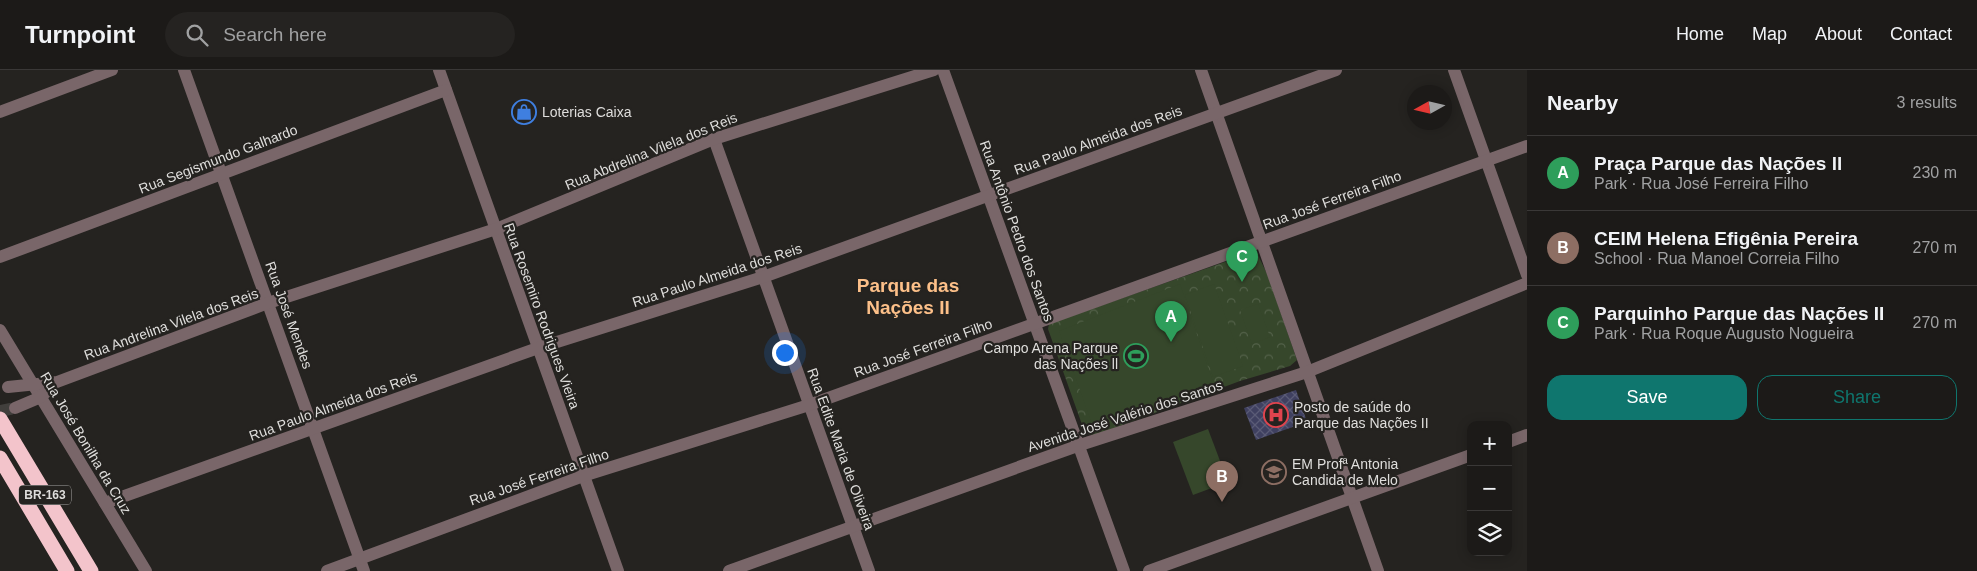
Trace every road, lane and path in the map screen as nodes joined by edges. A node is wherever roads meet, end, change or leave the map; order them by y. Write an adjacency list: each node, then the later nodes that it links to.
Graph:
1 (112, 70): 10 (street)
2 (184, 70): 15 (street, Rua José Mendes)
3 (439, 70): 9 (street, Rua Rosemiro Rodrigues Vieira)
4 (934, 70): 12 (street, Rua Abdrelina Vilela dos Reis)
5 (943, 70): 16 (street, Rua Antônio Pedro dos Santos)
6 (1201, 70): 11 (street)
7 (1336, 70): 11 (street, Rua Paulo Almeida dos Reis)
8 (1454, 70): 14 (street)
9 (446, 90): 15 (street, Rua Segismundo Galhardo); 17 (street, Rua Rosemiro Rodrigues Vieira)
10 (0, 112)
11 (1216, 113): 16 (street, Rua Paulo Almeida dos Reis); 18 (street)
12 (714, 139): 17 (street, Rua Abdrelina Vilela dos Reis); 21 (street, Rua Edite Maria de Oliveira)
13 (1527, 146): 14 (street, Rua José Ferreira Filho)
14 (1486, 160): 18 (street, Rua José Ferreira Filho); 20 (street)
15 (221, 174): 19 (street, Rua Segismundo Galhardo); 23 (street, Rua José Mendes)
16 (989, 196): 21 (street, Rua Paulo Almeida dos Reis); 24 (street, Rua Antônio Pedro dos Santos)
17 (496, 229): 23 (street, Rua Andrelina Vilela dos Reis); 26 (street, Rua Rosemiro Rodrigues Vieira)
18 (1262, 241): 24 (street, Rua José Ferreira Filho); 27 (street)
19 (0, 257)
20 (1527, 275)
21 (763, 277): 26 (street, Rua Paulo Almeida dos Reis); 32 (street, Rua Edite Maria de Oliveira)
22 (1527, 283): 27 (street, Avenida José Valério dos Santos)
23 (268, 303): 28 (street, Rua Andrelina Vilela dos Reis); 35 (street, Rua José Mendes)
24 (1034, 323): 32 (street, Rua José Ferreira Filho); 38 (street, Rua Antônio Pedro dos Santos)
25 (0, 330): 29 (street, Rua José Bonilha da Cruz)
26 (538, 348): 35 (street, Rua Paulo Almeida dos Reis); 41 (street, Rua Rosemiro Rodrigues Vieira)
27 (1307, 372): 38 (street, Avenida José Valério dos Santos); 42 (street)
28 (57, 382): 29 (street); 31 (street)
29 (32, 383): 30 (street); 31 (street, Rua José Bonilha da Cruz)
30 (8, 387)
31 (41, 397): 33 (street); 43 (street, Rua José Bonilha da Cruz)
32 (809, 404): 41 (street, Rua José Ferreira Filho); 44 (street, Rua Edite Maria de Oliveira)
33 (15, 408)
34 (0, 419): 47 (highway, BR-163)
35 (314, 428): 43 (street, Rua Paulo Almeida dos Reis); 45 (street, Rua José Mendes)
36 (1527, 435): 37 (street)
37 (1512, 441)
38 (1080, 445): 44 (street, Avenida José Valério dos Santos); 54 (street, Rua Antônio Pedro dos Santos)
39 (1467, 456): 42 (street)
40 (0, 458): 46 (highway, BR-163)
41 (583, 476): 45 (street, Rua José Ferreira Filho); 51 (street, Rua Rosemiro Rodrigues Vieira)
42 (1352, 498): 55 (street); 56 (street)
43 (105, 503): 48 (street, Rua José Bonilha da Cruz)
44 (854, 527): 52 (street, Avenida José Valério dos Santos); 53 (street, Rua Edite Maria de Oliveira)
45 (359, 558): 49 (street, Rua José Ferreira Filho); 50 (street, Rua José Mendes)
46 (67, 571)
47 (91, 571)
48 (146, 571)
49 (326, 571)
50 (364, 571)
51 (618, 571)
52 (729, 571)
53 (870, 571)
54 (1124, 571)
55 (1149, 571)
56 (1378, 571)

